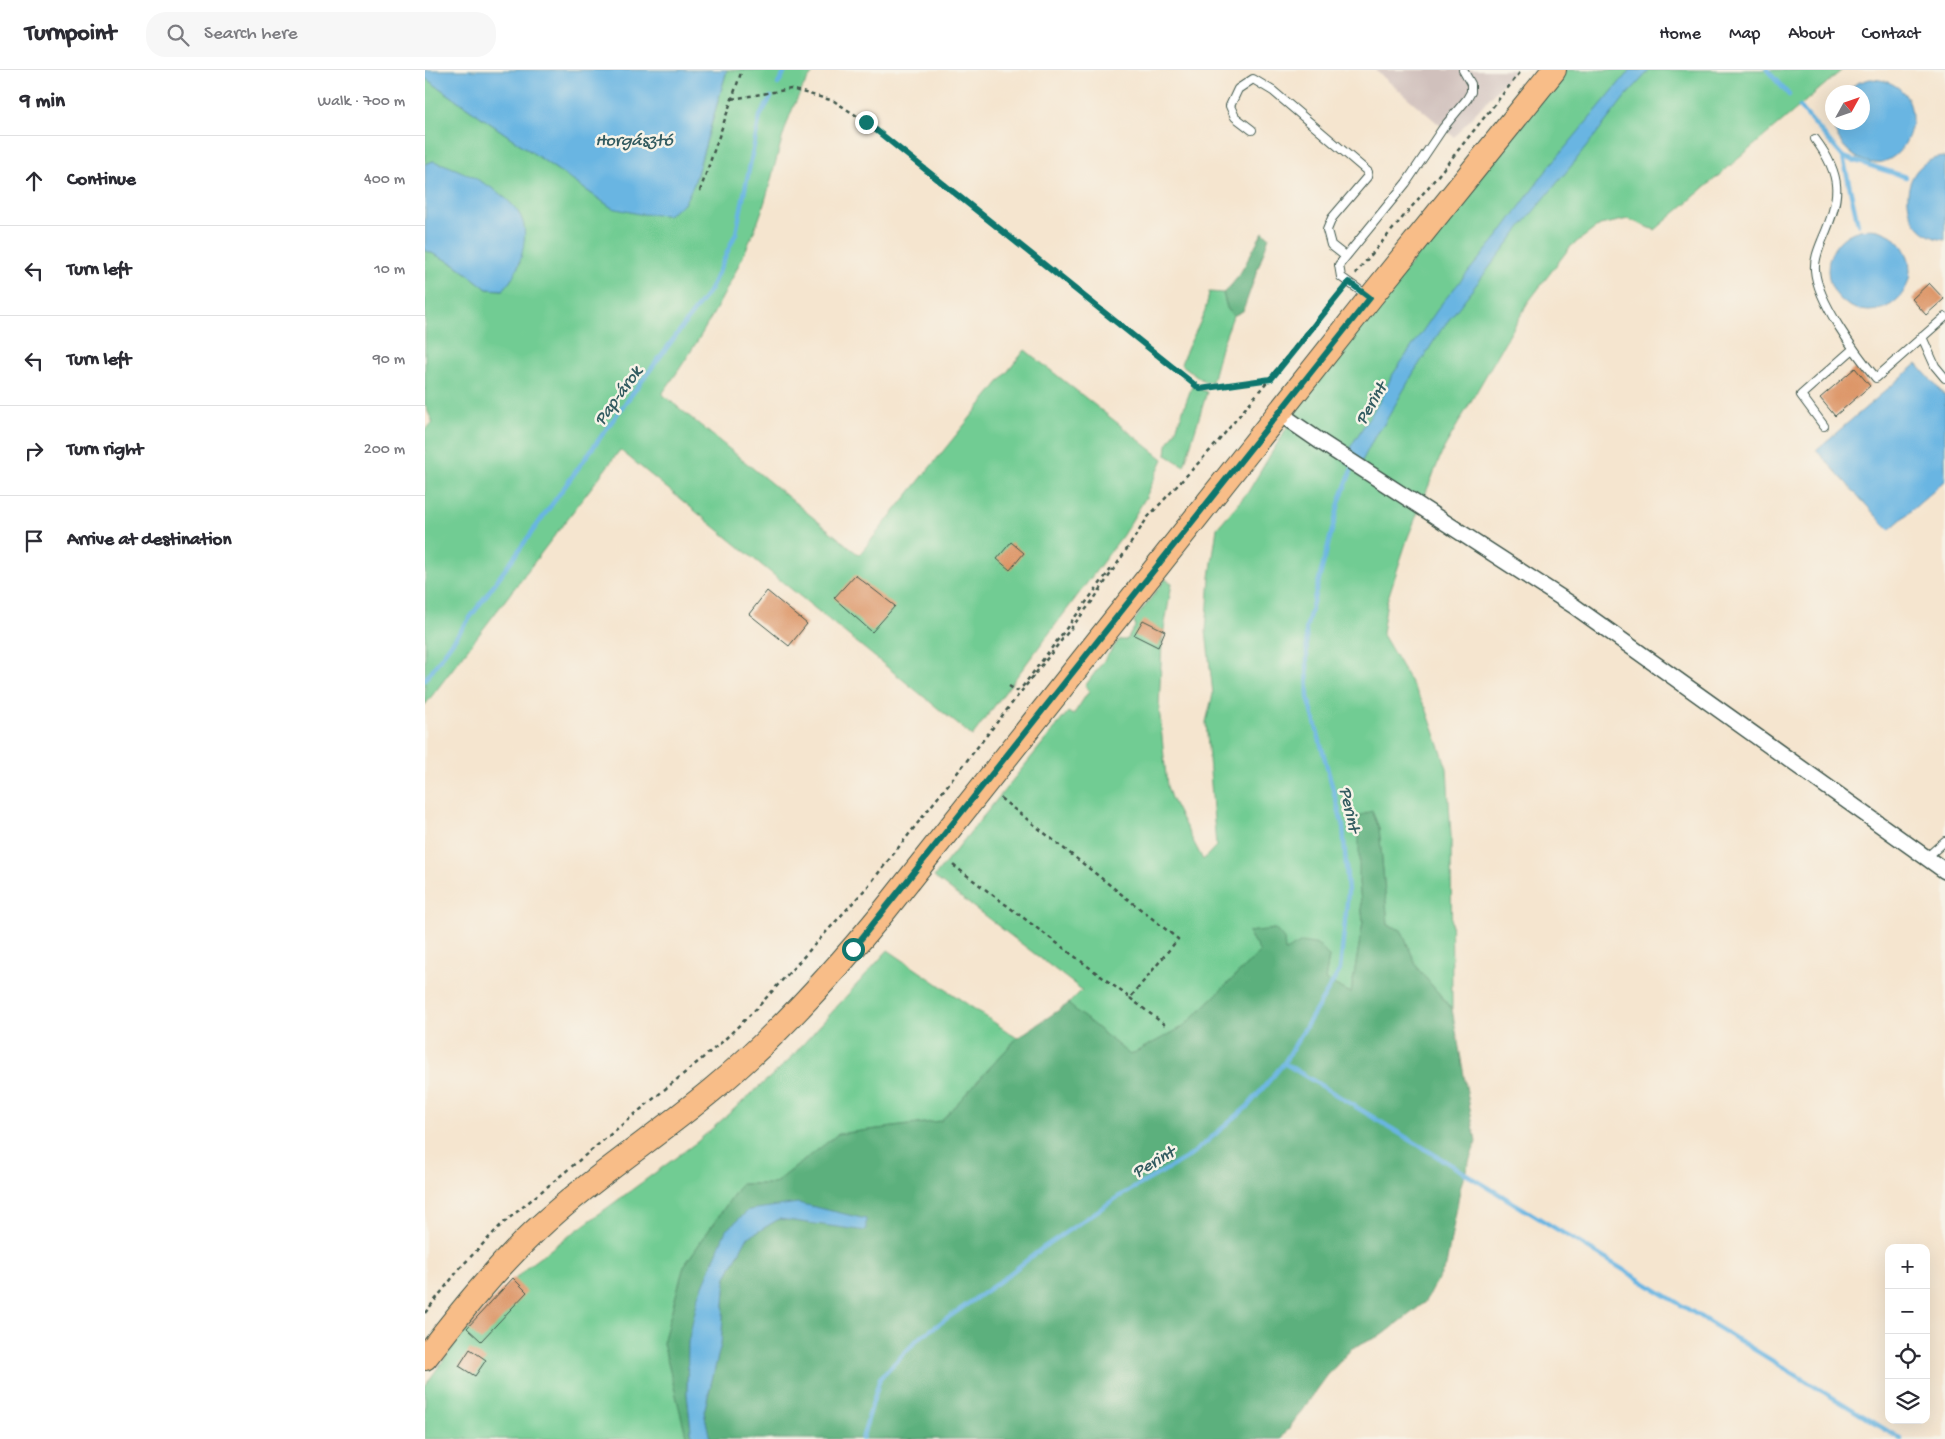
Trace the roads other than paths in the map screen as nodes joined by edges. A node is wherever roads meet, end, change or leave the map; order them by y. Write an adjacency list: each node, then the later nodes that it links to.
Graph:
1 (1463, 70): 5 (lane)
2 (1554, 70): 6 (main road)
3 (1252, 130): 5 (lane)
4 (1815, 140): 9 (lane)
5 (1345, 256): 6 (lane)
6 (1370, 298): 11 (main road)
7 (1945, 317): 8 (lane)
8 (1922, 337): 9 (lane); 10 (lane)
9 (1853, 349): 12 (lane)
10 (1945, 378)
11 (1279, 413): 14 (street); 16 (main road)
12 (1824, 426)
13 (1945, 841): 14 (lane)
14 (1926, 858): 15 (street)
15 (1945, 871)
16 (425, 1358)

